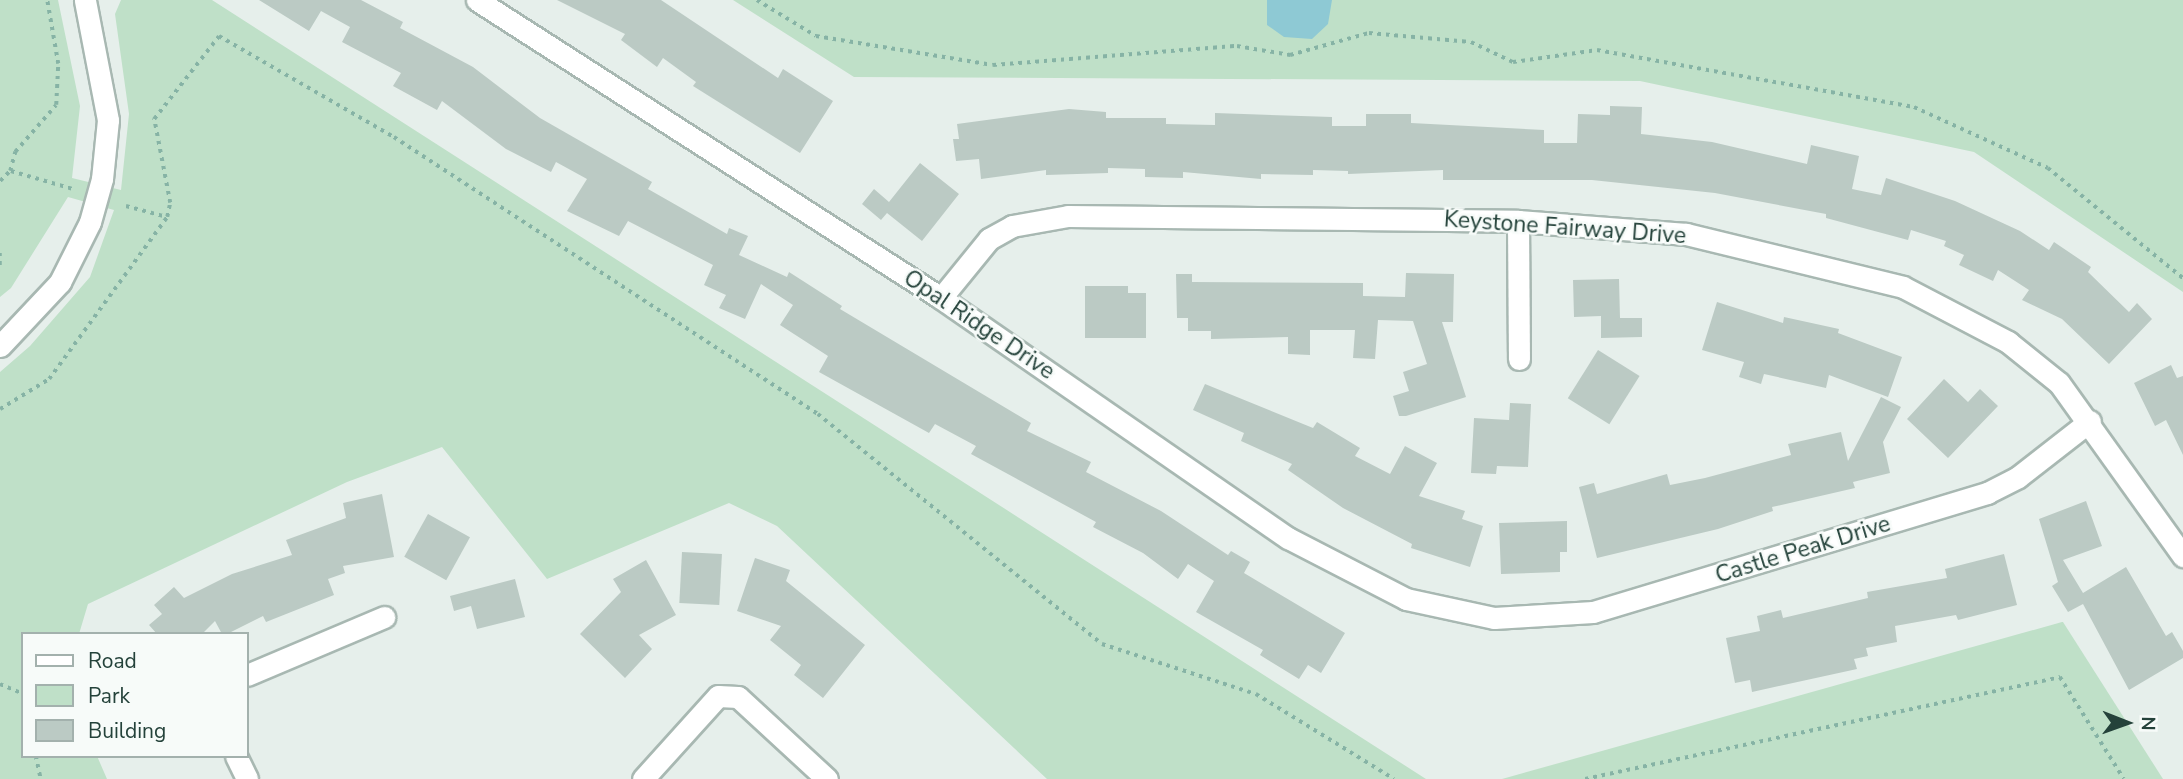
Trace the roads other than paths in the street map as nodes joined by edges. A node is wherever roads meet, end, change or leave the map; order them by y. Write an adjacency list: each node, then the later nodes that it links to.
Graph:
1 (85, 0): 5 (street)
2 (477, 0): 4 (street, Opal Ridge Drive)
3 (1518, 221): 4 (street, Keystone Fairway Drive); 6 (street); 7 (street, Keystone Fairway Drive)
4 (941, 298): 10 (street, Opal Ridge Drive)
5 (0, 345)
6 (1518, 359)
7 (2090, 421): 8 (street, Keystone Fairway Drive); 10 (street, Castle Peak Drive)
8 (2183, 556)
9 (384, 617): 11 (street)
10 (1494, 618)
11 (248, 676)
12 (237, 758): 13 (street)
13 (247, 779)
14 (643, 779): 15 (street)
15 (827, 779)

